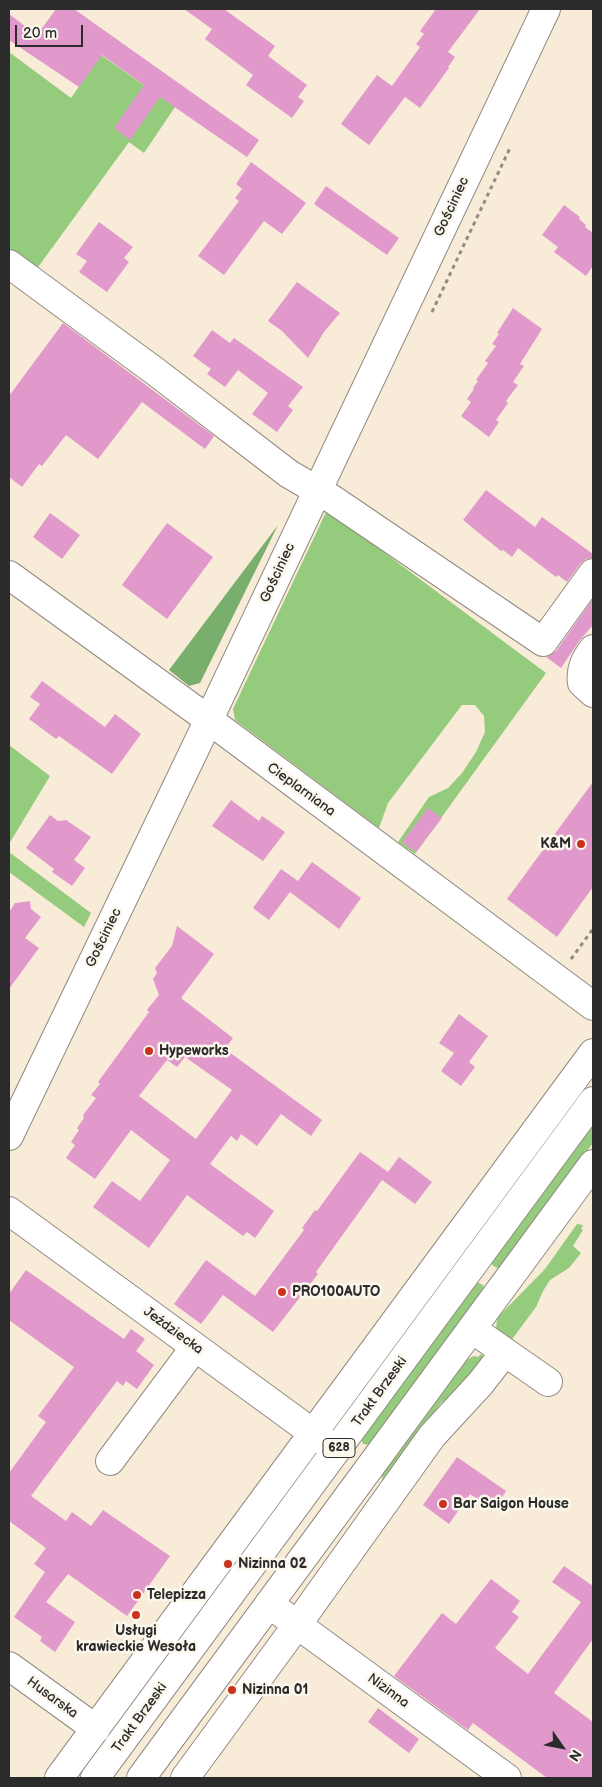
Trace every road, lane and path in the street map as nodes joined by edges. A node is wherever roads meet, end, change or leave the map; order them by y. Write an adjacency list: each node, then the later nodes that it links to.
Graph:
1 (546, 9): 3 (street, Gościniec)
2 (9, 264): 3 (street)
3 (318, 490): 4 (street); 8 (street, Gościniec)
4 (593, 573)
5 (9, 575): 8 (street, Cieplarniana)
6 (593, 649): 7 (street)
7 (590, 690)
8 (209, 720): 9 (street, Cieplarniana); 12 (street, Gościniec)
9 (593, 1006)
10 (593, 1053): 19 (street)
11 (593, 1101): 20 (street, Trakt Brzeski / 628)
12 (9, 1136)
13 (593, 1164): 15 (street, 628)
14 (9, 1211): 16 (street, Jeździecka)
15 (472, 1329): 17 (street); 22 (street, 628)
16 (195, 1347): 19 (street, Jeździecka); 21 (street)
17 (505, 1352): 18 (street); 23 (street)
18 (548, 1382)
19 (314, 1433): 20 (street, Jeździecka); 27 (street)
20 (338, 1450): 29 (street, Trakt Brzeski / 628)
21 (110, 1461)
22 (356, 1486): 23 (street); 24 (street, 628)
23 (382, 1505): 25 (street)
24 (269, 1604): 25 (street, Nizinna); 30 (street, 628)
25 (297, 1625): 31 (street); 32 (street, Nizinna)
26 (9, 1666): 27 (street, Husarska)
27 (96, 1729): 28 (street)
28 (59, 1778)
29 (95, 1778)
30 (141, 1778)
31 (185, 1778)
32 (507, 1778)

